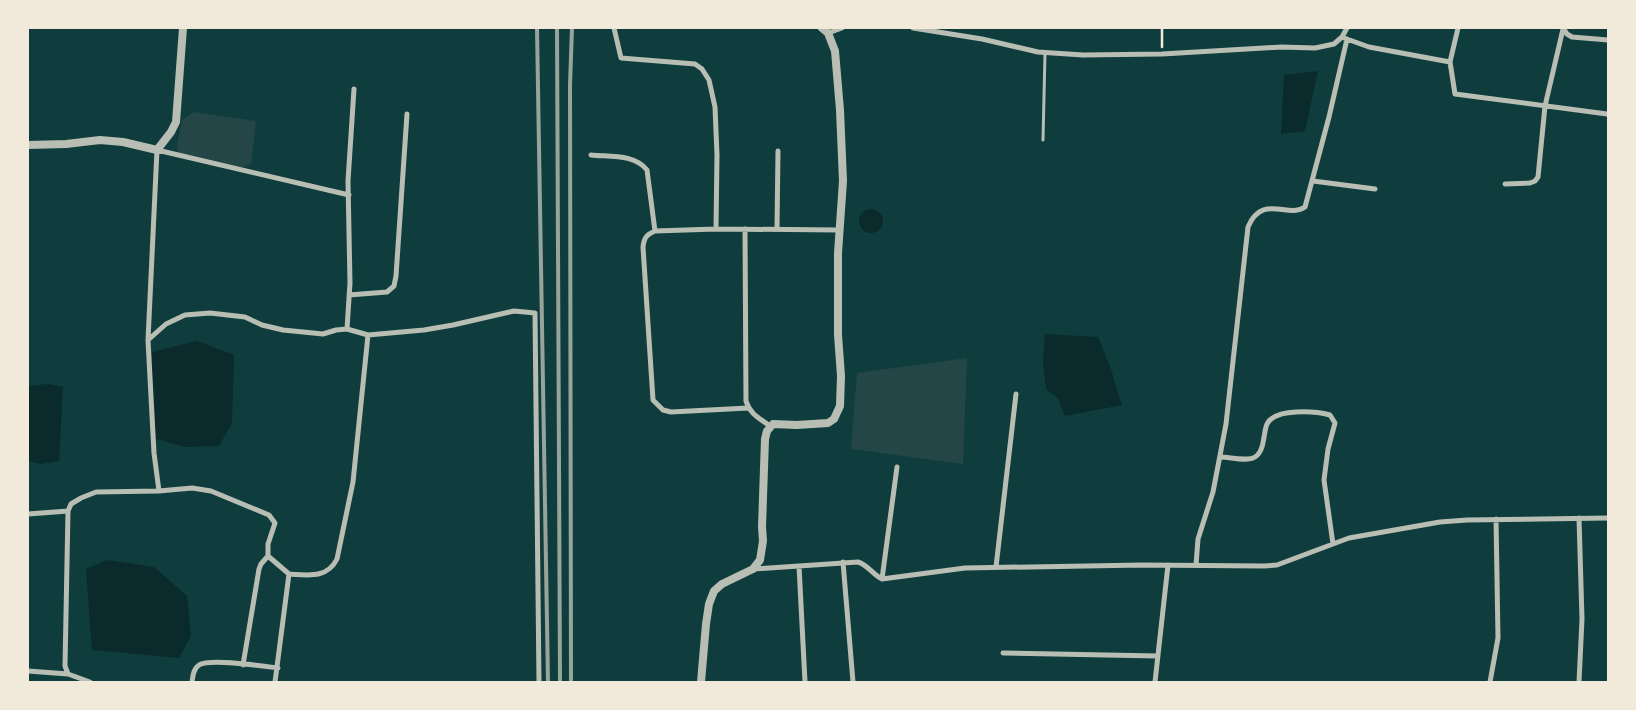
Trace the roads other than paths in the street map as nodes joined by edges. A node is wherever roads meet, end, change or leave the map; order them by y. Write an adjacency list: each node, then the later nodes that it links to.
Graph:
1 (183, 28): 20 (street)
2 (614, 28): 28 (street)
3 (822, 28): 9 (street)
4 (842, 28): 9 (street)
5 (913, 28): 12 (street)
6 (1347, 28): 10 (street)
7 (1458, 28): 13 (street)
8 (1563, 28): 11 (street); 15 (street)
9 (828, 33): 30 (street)
10 (1344, 38): 12 (street); 13 (street); 23 (street)
11 (1608, 40)
12 (1045, 52): 18 (lane)
13 (1450, 62): 15 (street)
14 (354, 89): 26 (street)
15 (1545, 106): 17 (street); 24 (street)
16 (407, 114): 32 (street)
17 (1607, 114)
18 (1043, 140)
19 (28, 145): 20 (street)
20 (156, 150): 26 (street); 35 (street)
21 (778, 151): 27 (street)
22 (592, 155): 31 (street)
23 (1313, 181): 25 (street); 39 (street)
24 (1505, 184)
25 (1375, 188)
26 (348, 195): 32 (street)
27 (777, 228): 29 (street); 30 (street)
28 (716, 229): 29 (street); 31 (street)
29 (745, 230): 37 (street)
30 (839, 230): 38 (street)
31 (655, 231): 37 (street)
32 (349, 295): 33 (street)
33 (347, 328): 34 (street); 35 (street)
34 (368, 335): 55 (street); 66 (street)
35 (148, 340): 41 (street)
36 (1016, 394): 53 (street)
37 (748, 408): 38 (street)
38 (770, 426): 54 (street)
39 (1220, 456): 47 (street); 51 (street)
40 (897, 467): 56 (street)
41 (159, 491): 42 (street); 48 (street)
42 (68, 511): 43 (street); 62 (street)
43 (28, 514)
44 (1579, 518): 45 (street); 46 (street); 72 (street)
45 (1608, 518)
46 (1496, 519): 47 (street); 71 (street)
47 (1332, 544): 51 (street)
48 (268, 556): 55 (street); 59 (street)
49 (843, 562): 52 (street); 56 (street); 69 (street)
50 (1168, 565): 51 (street); 53 (street); 58 (street)
51 (1196, 565)
52 (798, 566): 54 (street); 68 (street)
53 (996, 567): 56 (street)
54 (753, 569): 67 (street)
55 (289, 574): 60 (street)
56 (882, 579)
57 (1003, 653): 58 (street)
58 (1158, 656): 70 (street)
59 (243, 665): 60 (street); 64 (street)
60 (278, 668): 65 (street)
61 (28, 671): 62 (street)
62 (68, 674): 63 (street)
63 (90, 682)
64 (192, 682)
65 (275, 682)
66 (539, 682)
67 (701, 682)
68 (805, 682)
69 (853, 682)
70 (1156, 682)
71 (1490, 682)
72 (1579, 682)

